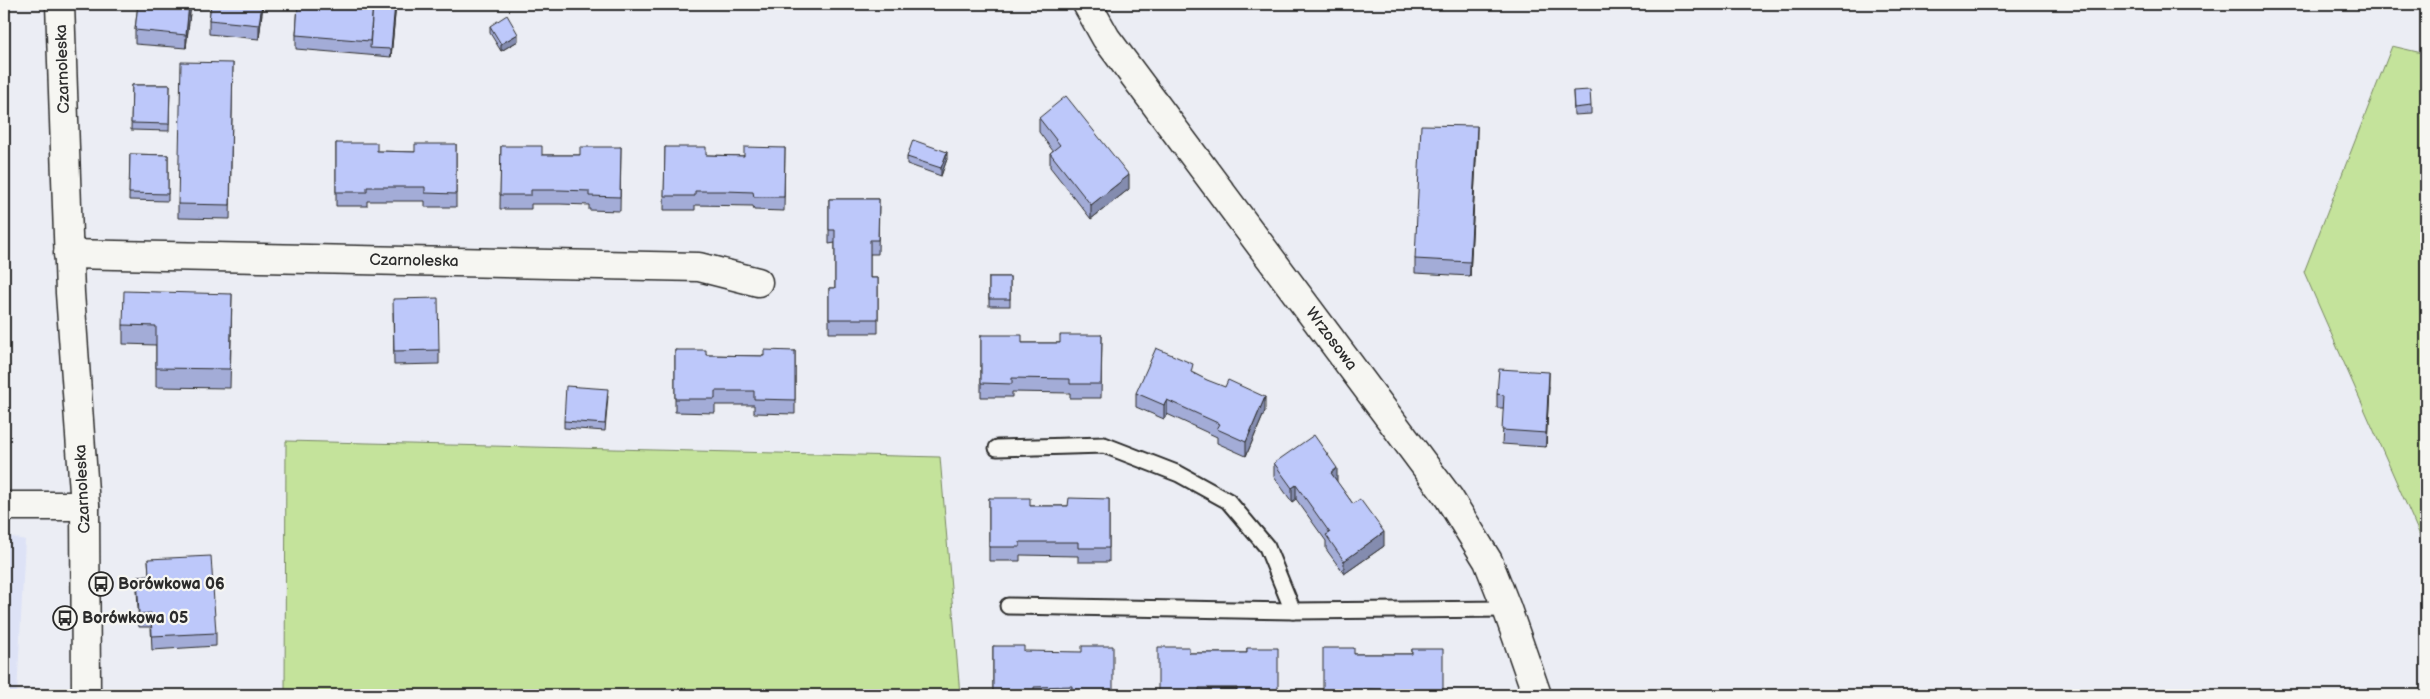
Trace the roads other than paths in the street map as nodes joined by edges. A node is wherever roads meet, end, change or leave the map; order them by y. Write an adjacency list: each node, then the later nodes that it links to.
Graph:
1 (60, 4): 3 (street, Czarnoleska)
2 (1087, 4): 9 (street, Wrzosowa)
3 (68, 254): 4 (street, Czarnoleska); 7 (street, Czarnoleska)
4 (758, 282)
5 (997, 448): 10 (lane)
6 (4, 506): 7 (street)
7 (85, 506): 11 (street, Czarnoleska)
8 (1008, 606): 10 (lane)
9 (1507, 609): 10 (lane); 12 (street, Wrzosowa)
10 (1293, 611)
11 (86, 695)
12 (1537, 695)

